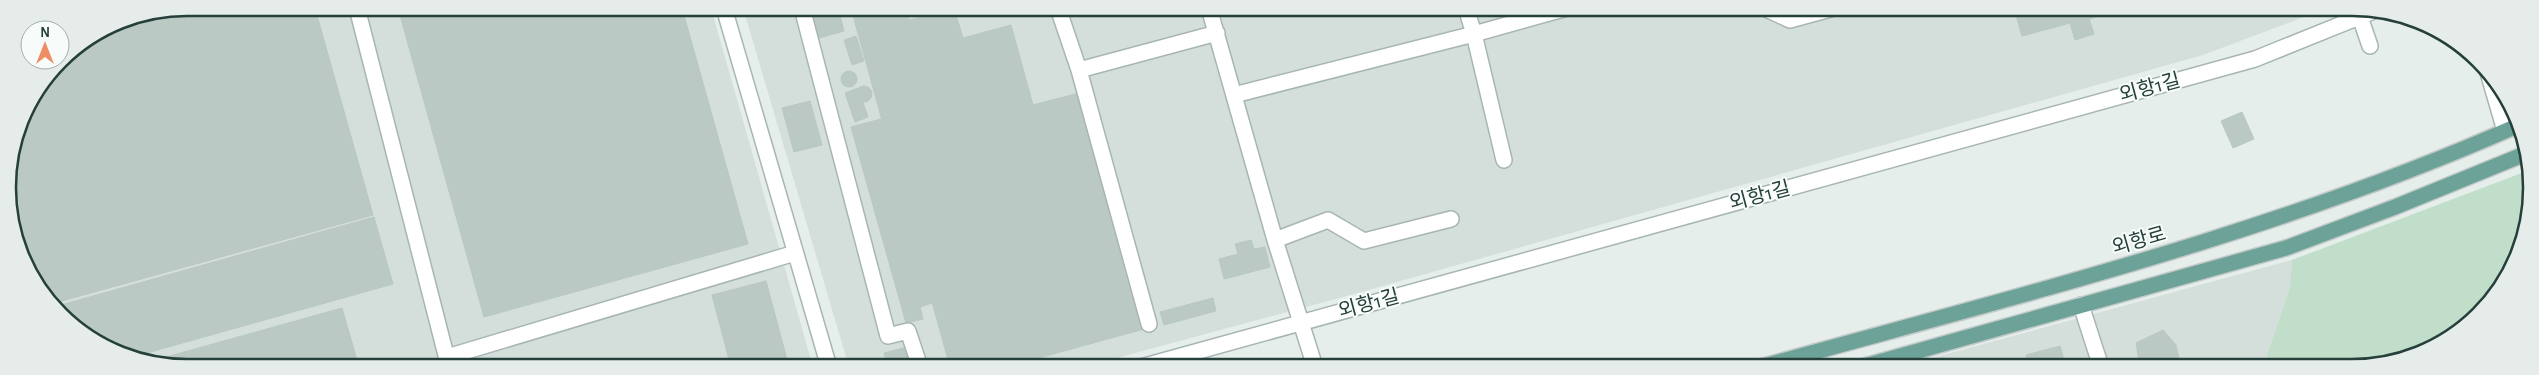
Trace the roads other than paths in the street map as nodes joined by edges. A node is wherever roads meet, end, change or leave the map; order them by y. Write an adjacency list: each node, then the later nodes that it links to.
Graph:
1 (359, 16): 27 (lane)
2 (726, 16): 23 (lane)
3 (804, 16): 30 (lane)
4 (1061, 16): 14 (lane)
5 (1212, 16): 11 (lane)
6 (1469, 17): 12 (lane)
7 (1536, 17): 12 (lane)
8 (1783, 17): 9 (lane)
9 (1802, 17)
10 (2360, 17): 13 (lane); 25 (lane, 외항1길)
11 (1217, 34): 14 (lane); 16 (lane)
12 (1474, 34): 16 (lane); 20 (lane)
13 (2370, 46)
14 (1079, 70): 26 (lane)
15 (2494, 91): 18 (lane)
16 (1234, 95): 22 (lane)
17 (2512, 128): 18 (main road, 외항로)
18 (2505, 131): 33 (main road, 외항로)
19 (2519, 156): 24 (main road)
20 (1504, 160)
21 (1451, 219): 22 (lane)
22 (1275, 240): 25 (lane)
23 (796, 253): 28 (lane); 29 (lane)
24 (2082, 306): 34 (main road); 35 (lane)
25 (1301, 323): 31 (lane, 외항1길); 32 (lane)
26 (1149, 324)
27 (447, 358)
28 (461, 358)
29 (826, 358)
30 (917, 358)
31 (1173, 358)
32 (1312, 358)
33 (1792, 358)
34 (1894, 358)
35 (2098, 358)

